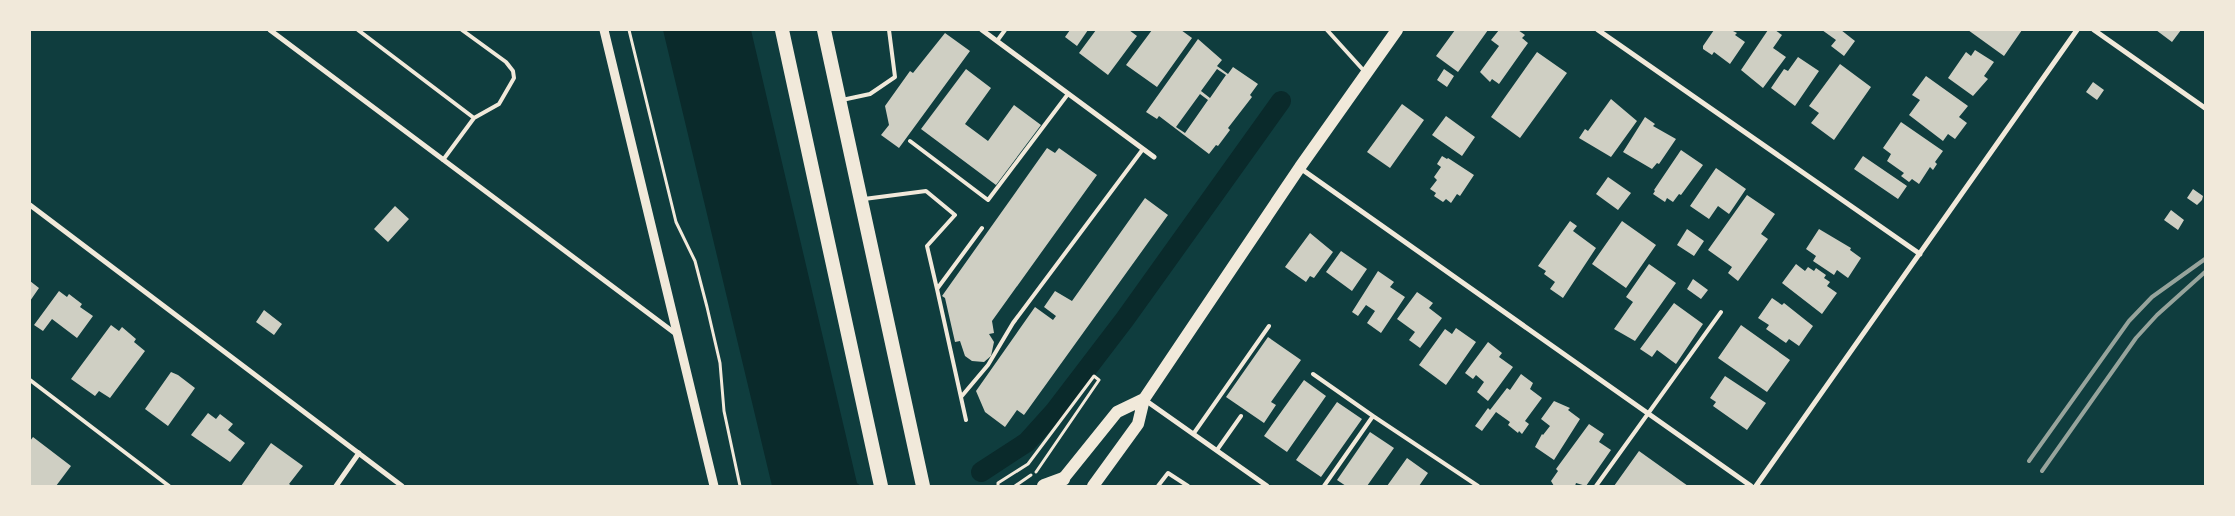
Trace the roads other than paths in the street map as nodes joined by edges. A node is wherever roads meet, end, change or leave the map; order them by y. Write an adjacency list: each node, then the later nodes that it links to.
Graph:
1 (270, 30): 24 (street)
2 (358, 30): 20 (lane)
3 (462, 30): 20 (lane)
4 (604, 30): 33 (street)
5 (782, 30): 51 (highway)
6 (824, 30): 18 (highway)
7 (889, 30): 18 (lane)
8 (982, 30): 15 (street)
9 (1005, 30): 15 (lane)
10 (1326, 30): 16 (lane)
11 (1397, 30): 16 (main road)
12 (1598, 30): 29 (street)
13 (2077, 30): 29 (street)
14 (2094, 30): 19 (street)
15 (997, 41): 17 (street)
16 (1366, 74): 25 (main road)
17 (1068, 94): 21 (lane); 22 (street)
18 (839, 101): 26 (highway)
19 (2205, 108)
20 (474, 118): 24 (lane)
21 (910, 141)
22 (1143, 149): 23 (street); 36 (lane)
23 (1154, 157)
24 (443, 160): 33 (street)
25 (1300, 167): 37 (main road); 38 (street)
26 (860, 199): 30 (lane); 46 (highway)
27 (30, 205): 44 (street)
28 (982, 228): 30 (lane)
29 (1920, 254): 61 (street)
30 (937, 289): 36 (lane)
31 (1721, 312): 38 (lane)
32 (1269, 326): 42 (lane)
33 (676, 334): 50 (street)
34 (1313, 374): 40 (lane)
35 (30, 380): 47 (lane)
36 (961, 398): 41 (lane)
37 (1144, 399): 42 (street); 45 (main road); 53 (main road)
38 (1648, 414): 59 (lane); 60 (street)
39 (1241, 416): 43 (lane)
40 (1373, 416): 57 (lane); 58 (lane)
41 (966, 420)
42 (1194, 433): 43 (street)
43 (1217, 450): 56 (street)
44 (359, 453): 48 (street); 49 (street)
45 (1058, 483): 52 (highway)
46 (925, 484)
47 (169, 486)
48 (336, 486)
49 (402, 486)
50 (714, 486)
51 (881, 486)
52 (1044, 486)
53 (1093, 486)
54 (1158, 486): 55 (lane)
55 (1188, 486)
56 (1267, 486)
57 (1324, 486)
58 (1478, 486)
59 (1596, 486)
60 (1751, 486)
61 (1756, 486)

